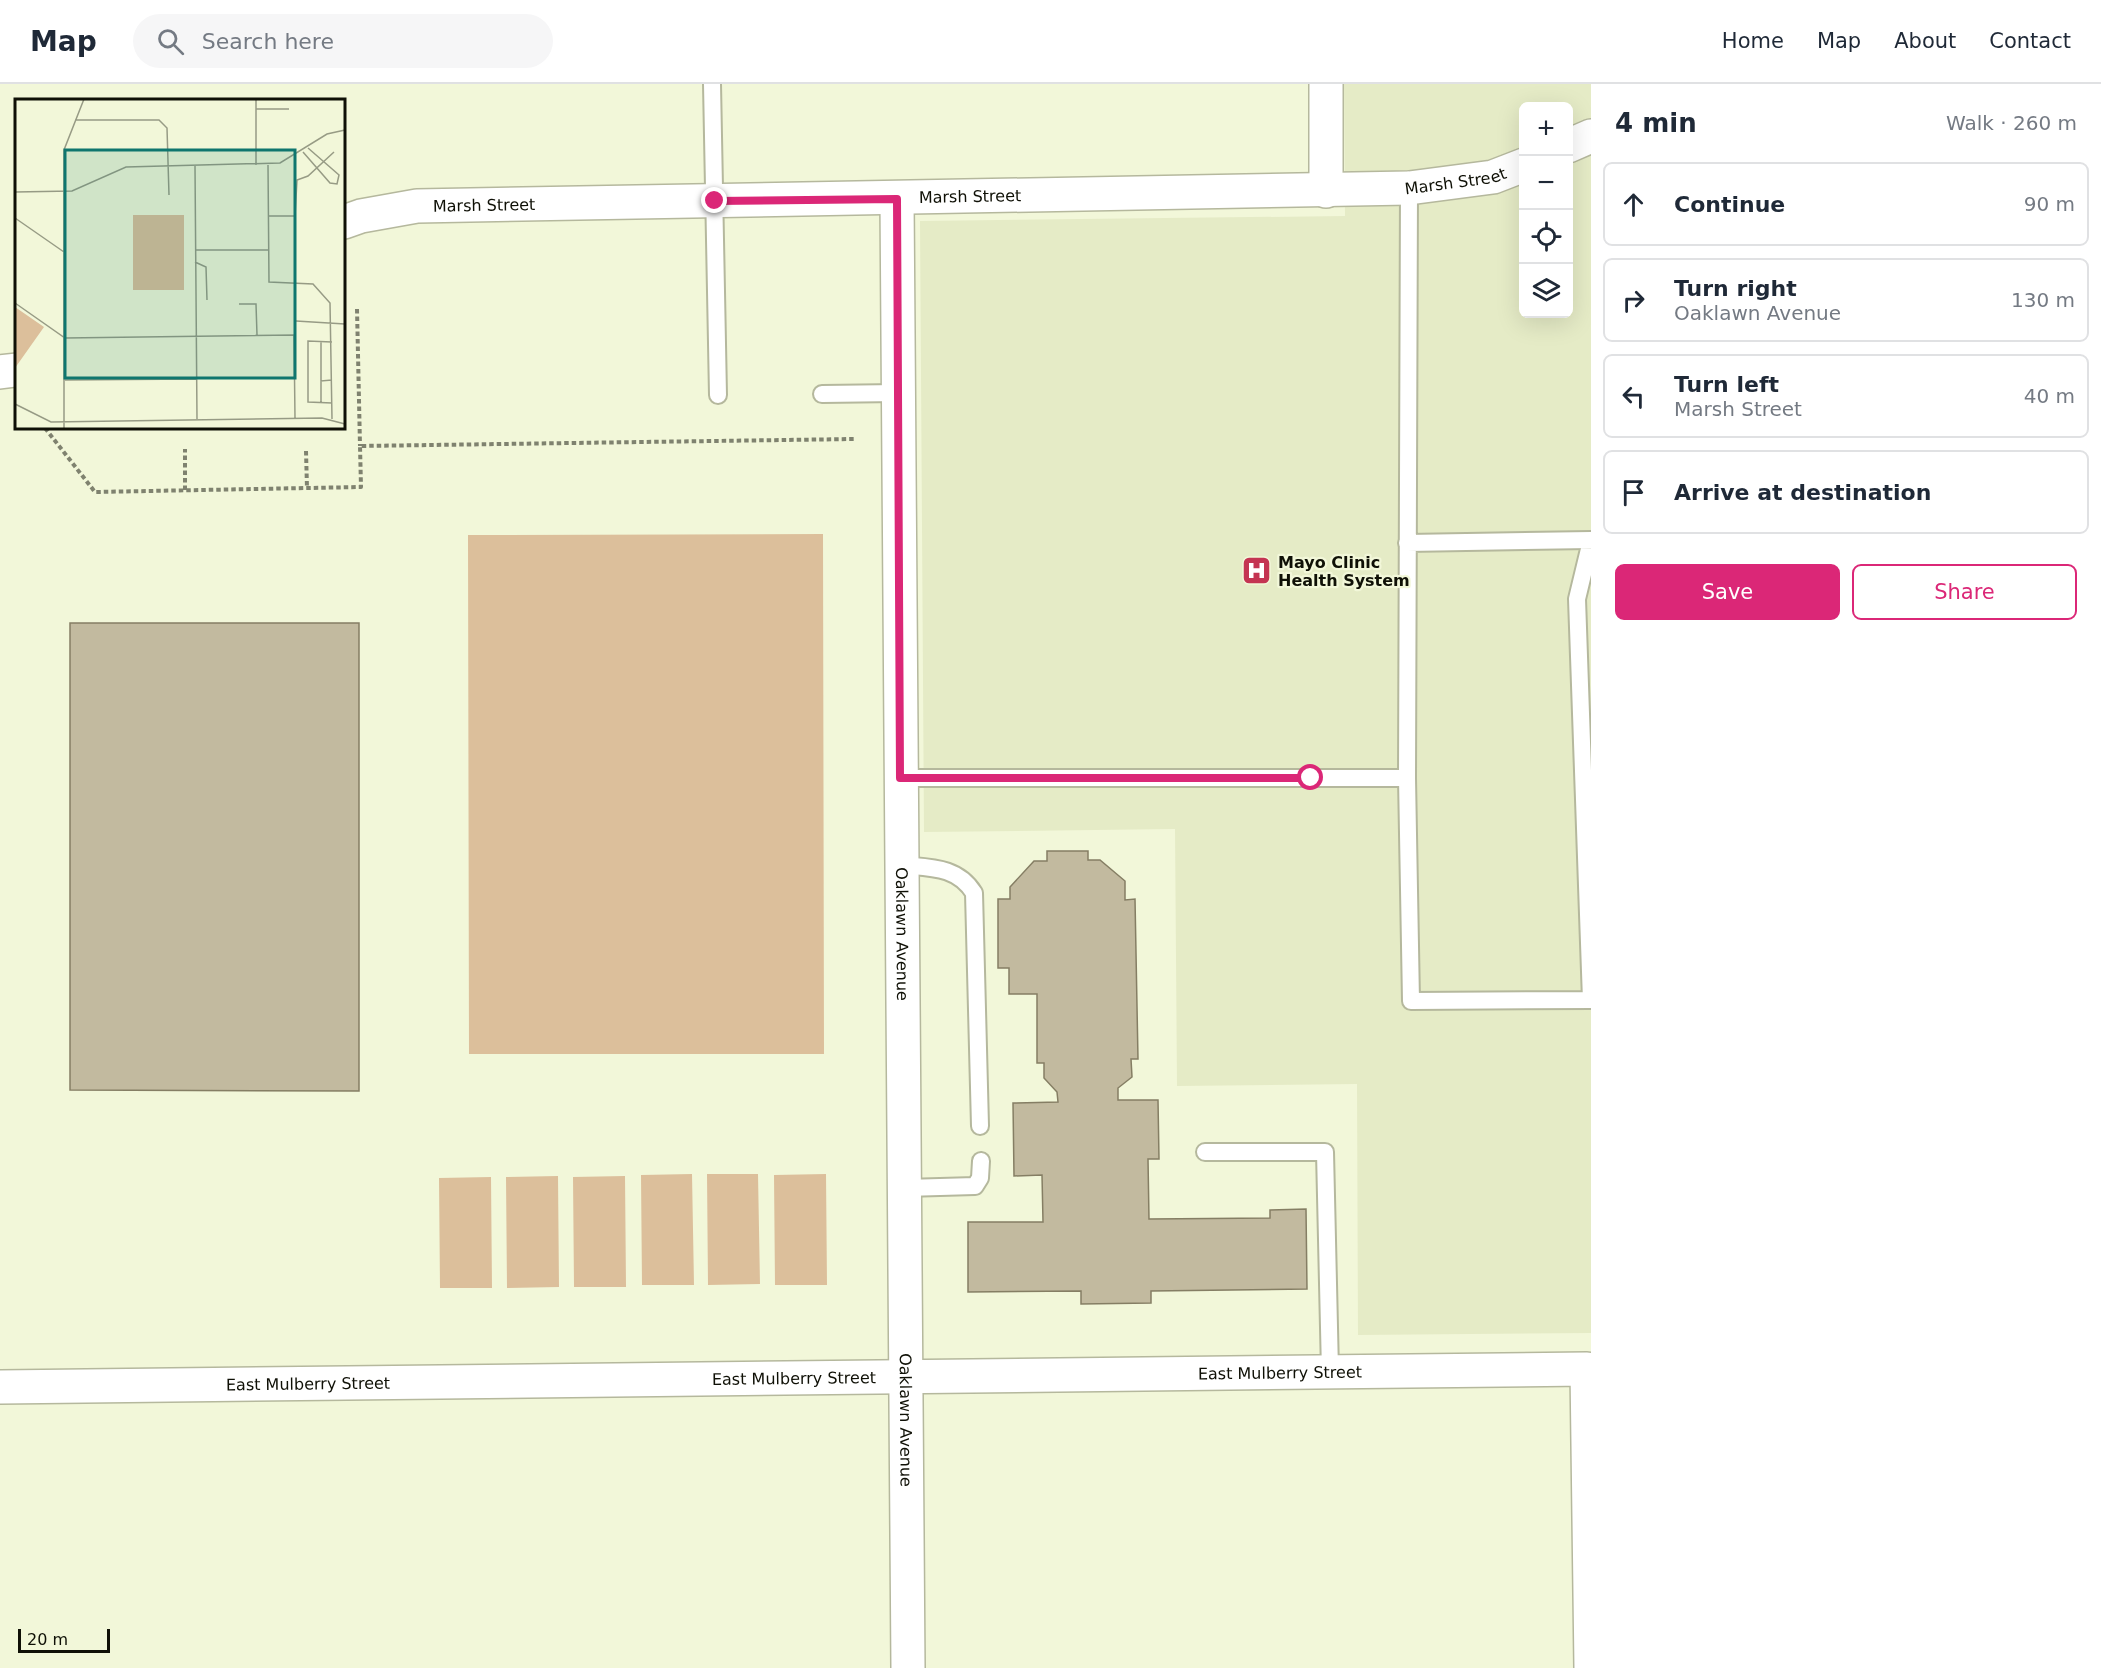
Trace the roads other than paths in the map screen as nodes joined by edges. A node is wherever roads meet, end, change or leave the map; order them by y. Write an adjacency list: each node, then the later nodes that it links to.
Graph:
1 (712, 84): 9 (lane)
2 (1326, 84): 7 (street)
3 (1591, 136): 4 (street)
4 (1573, 144)
5 (1519, 167): 6 (street, Marsh Street)
6 (1408, 188): 7 (street, Marsh Street); 17 (lane)
7 (1326, 191): 8 (street, Marsh Street)
8 (897, 199): 9 (street, Marsh Street); 13 (street, Oaklawn Avenue)
9 (715, 201): 10 (street, Marsh Street); 15 (lane)
10 (345, 222)
11 (15, 370): 12 (street)
12 (0, 372)
13 (898, 393): 14 (lane); 18 (street, Oaklawn Avenue)
14 (822, 394)
15 (718, 396)
16 (1591, 540): 17 (lane); 21 (lane)
17 (1407, 543): 19 (lane)
18 (900, 778): 19 (lane); 20 (street, Oaklawn Avenue)
19 (1407, 778): 21 (lane)
20 (901, 865): 22 (lane); 25 (street, Oaklawn Avenue)
21 (1591, 1000)
22 (980, 1126)
23 (1205, 1152): 26 (lane)
24 (981, 1161): 25 (lane)
25 (905, 1188): 27 (street, Oaklawn Avenue)
26 (1330, 1371): 27 (street, East Mulberry Street); 30 (street, East Mulberry Street)
27 (907, 1376): 28 (street, East Mulberry Street); 29 (street, Oaklawn Avenue)
28 (0, 1387)
29 (908, 1668)
30 (1591, 1668)

